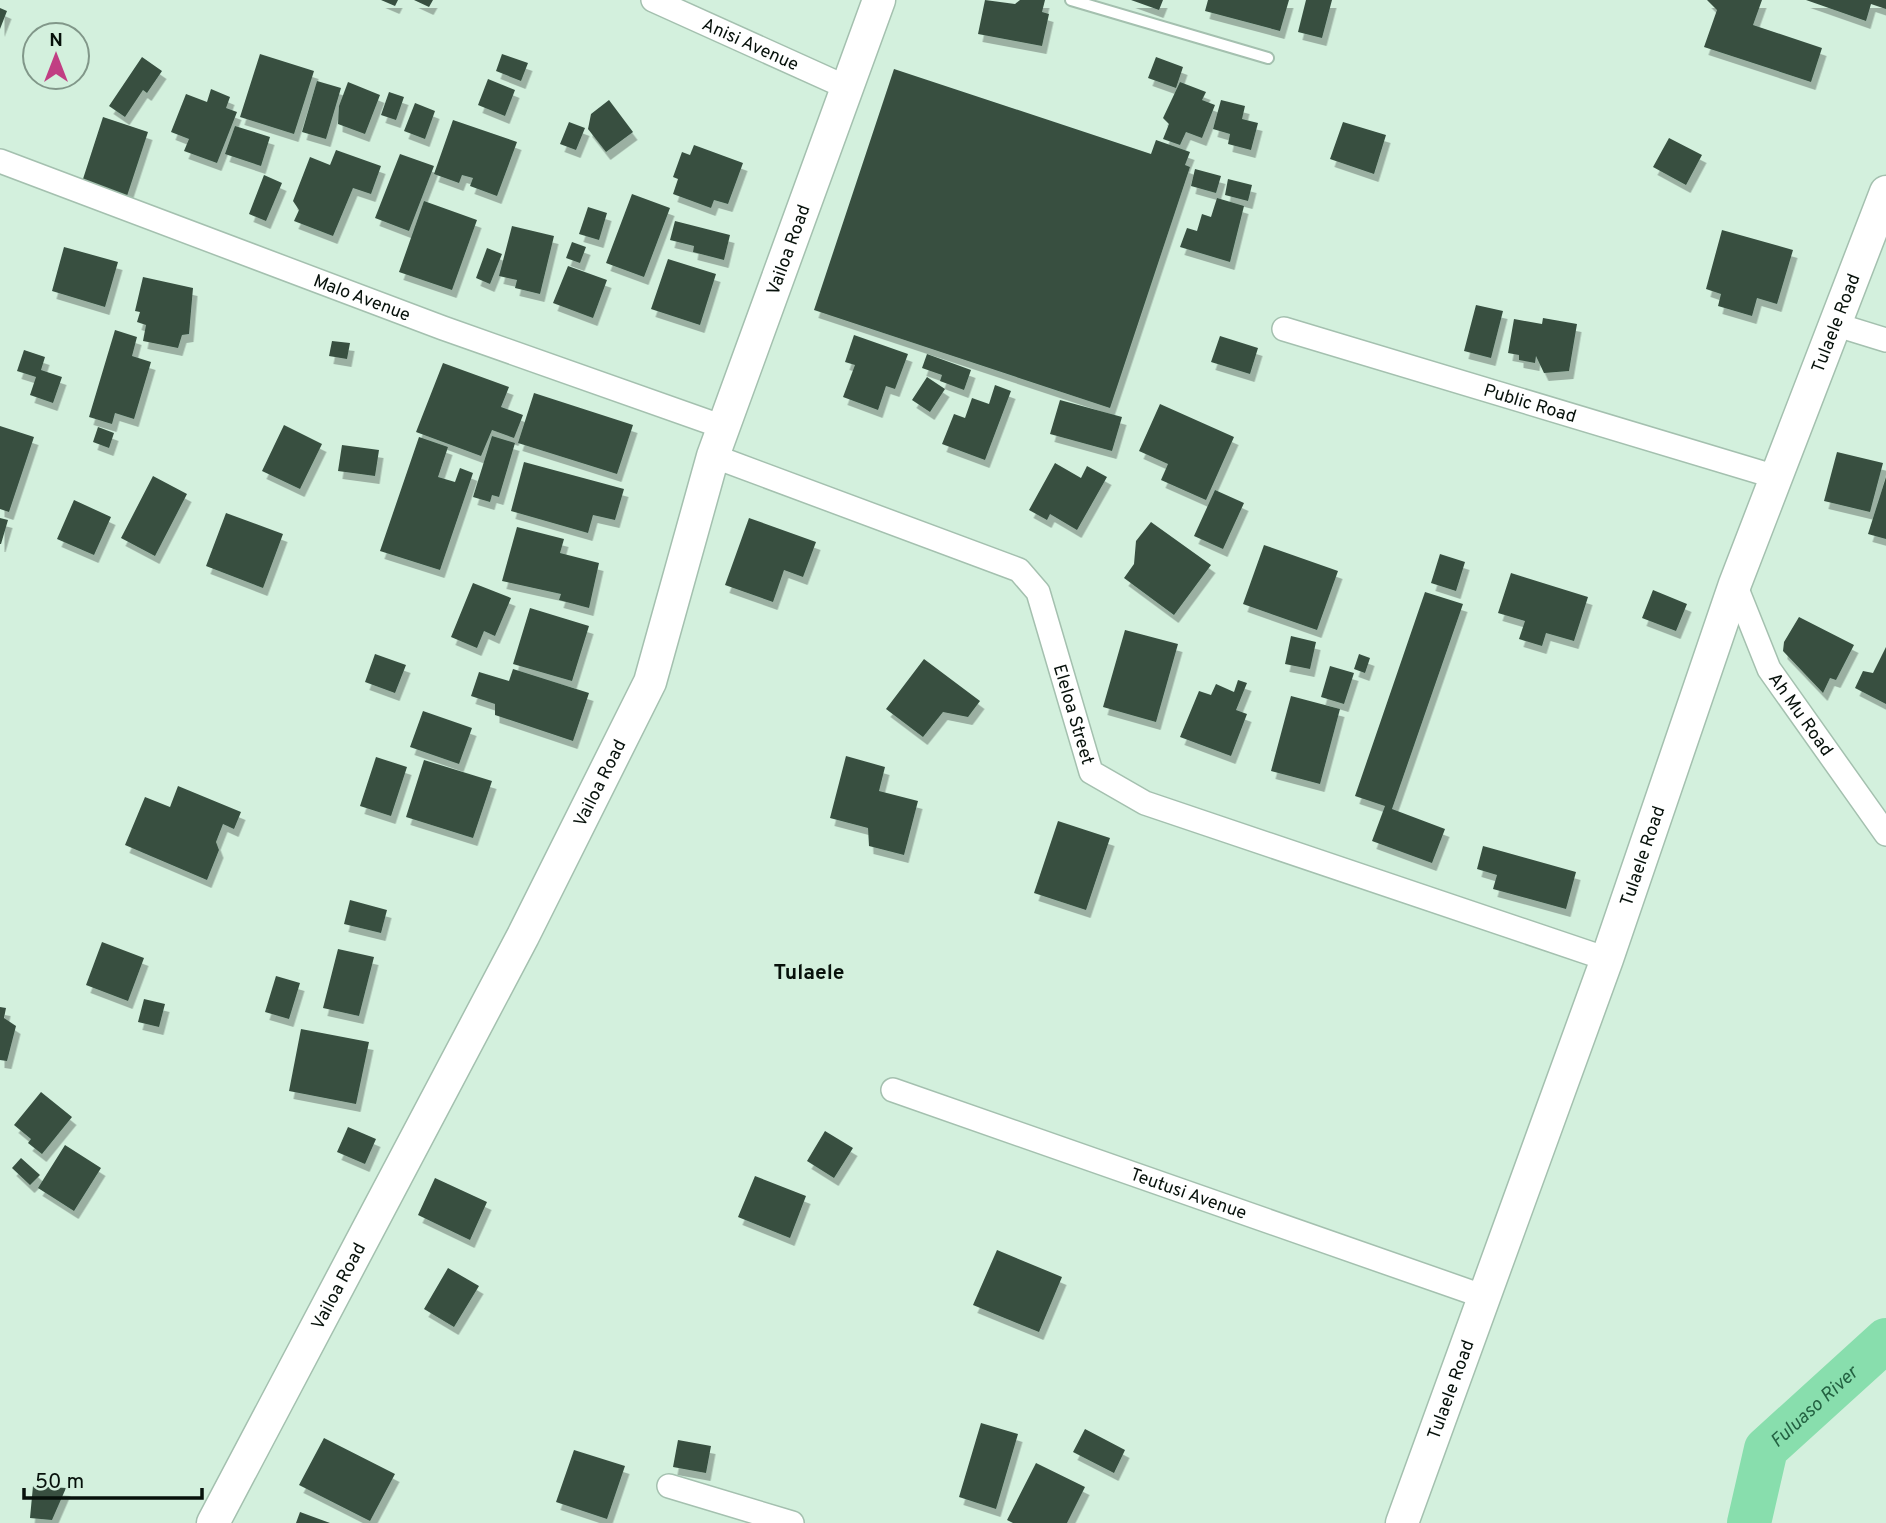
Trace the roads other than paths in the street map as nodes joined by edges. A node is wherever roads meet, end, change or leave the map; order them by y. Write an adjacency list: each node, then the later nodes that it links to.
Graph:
1 (653, 0): 5 (street, Anisi Avenue)
2 (879, 0): 5 (main road, Vailoa Road)
3 (1071, 0): 4 (lane)
4 (1268, 58)
5 (848, 88): 11 (main road, Vailoa Road)
6 (0, 161): 11 (street, Malo Avenue)
7 (1886, 192): 8 (main road, Tulaele Road)
8 (1834, 324): 10 (street); 12 (main road, Tulaele Road)
9 (1284, 329): 12 (street, Public Road)
10 (1886, 340)
11 (720, 442): 15 (street, Eleloa Street); 19 (main road, Vailoa Road)
12 (1776, 477): 13 (main road, Tulaele Road)
13 (1735, 584): 14 (street, Ah Mu Road); 15 (main road, Tulaele Road)
14 (1886, 834)
15 (1607, 959): 17 (main road, Tulaele Road)
16 (893, 1090): 17 (street, Teutusi Avenue)
17 (1485, 1297): 21 (main road, Tulaele Road)
18 (669, 1486): 20 (street)
19 (214, 1523)
20 (792, 1523)
21 (1402, 1523)

